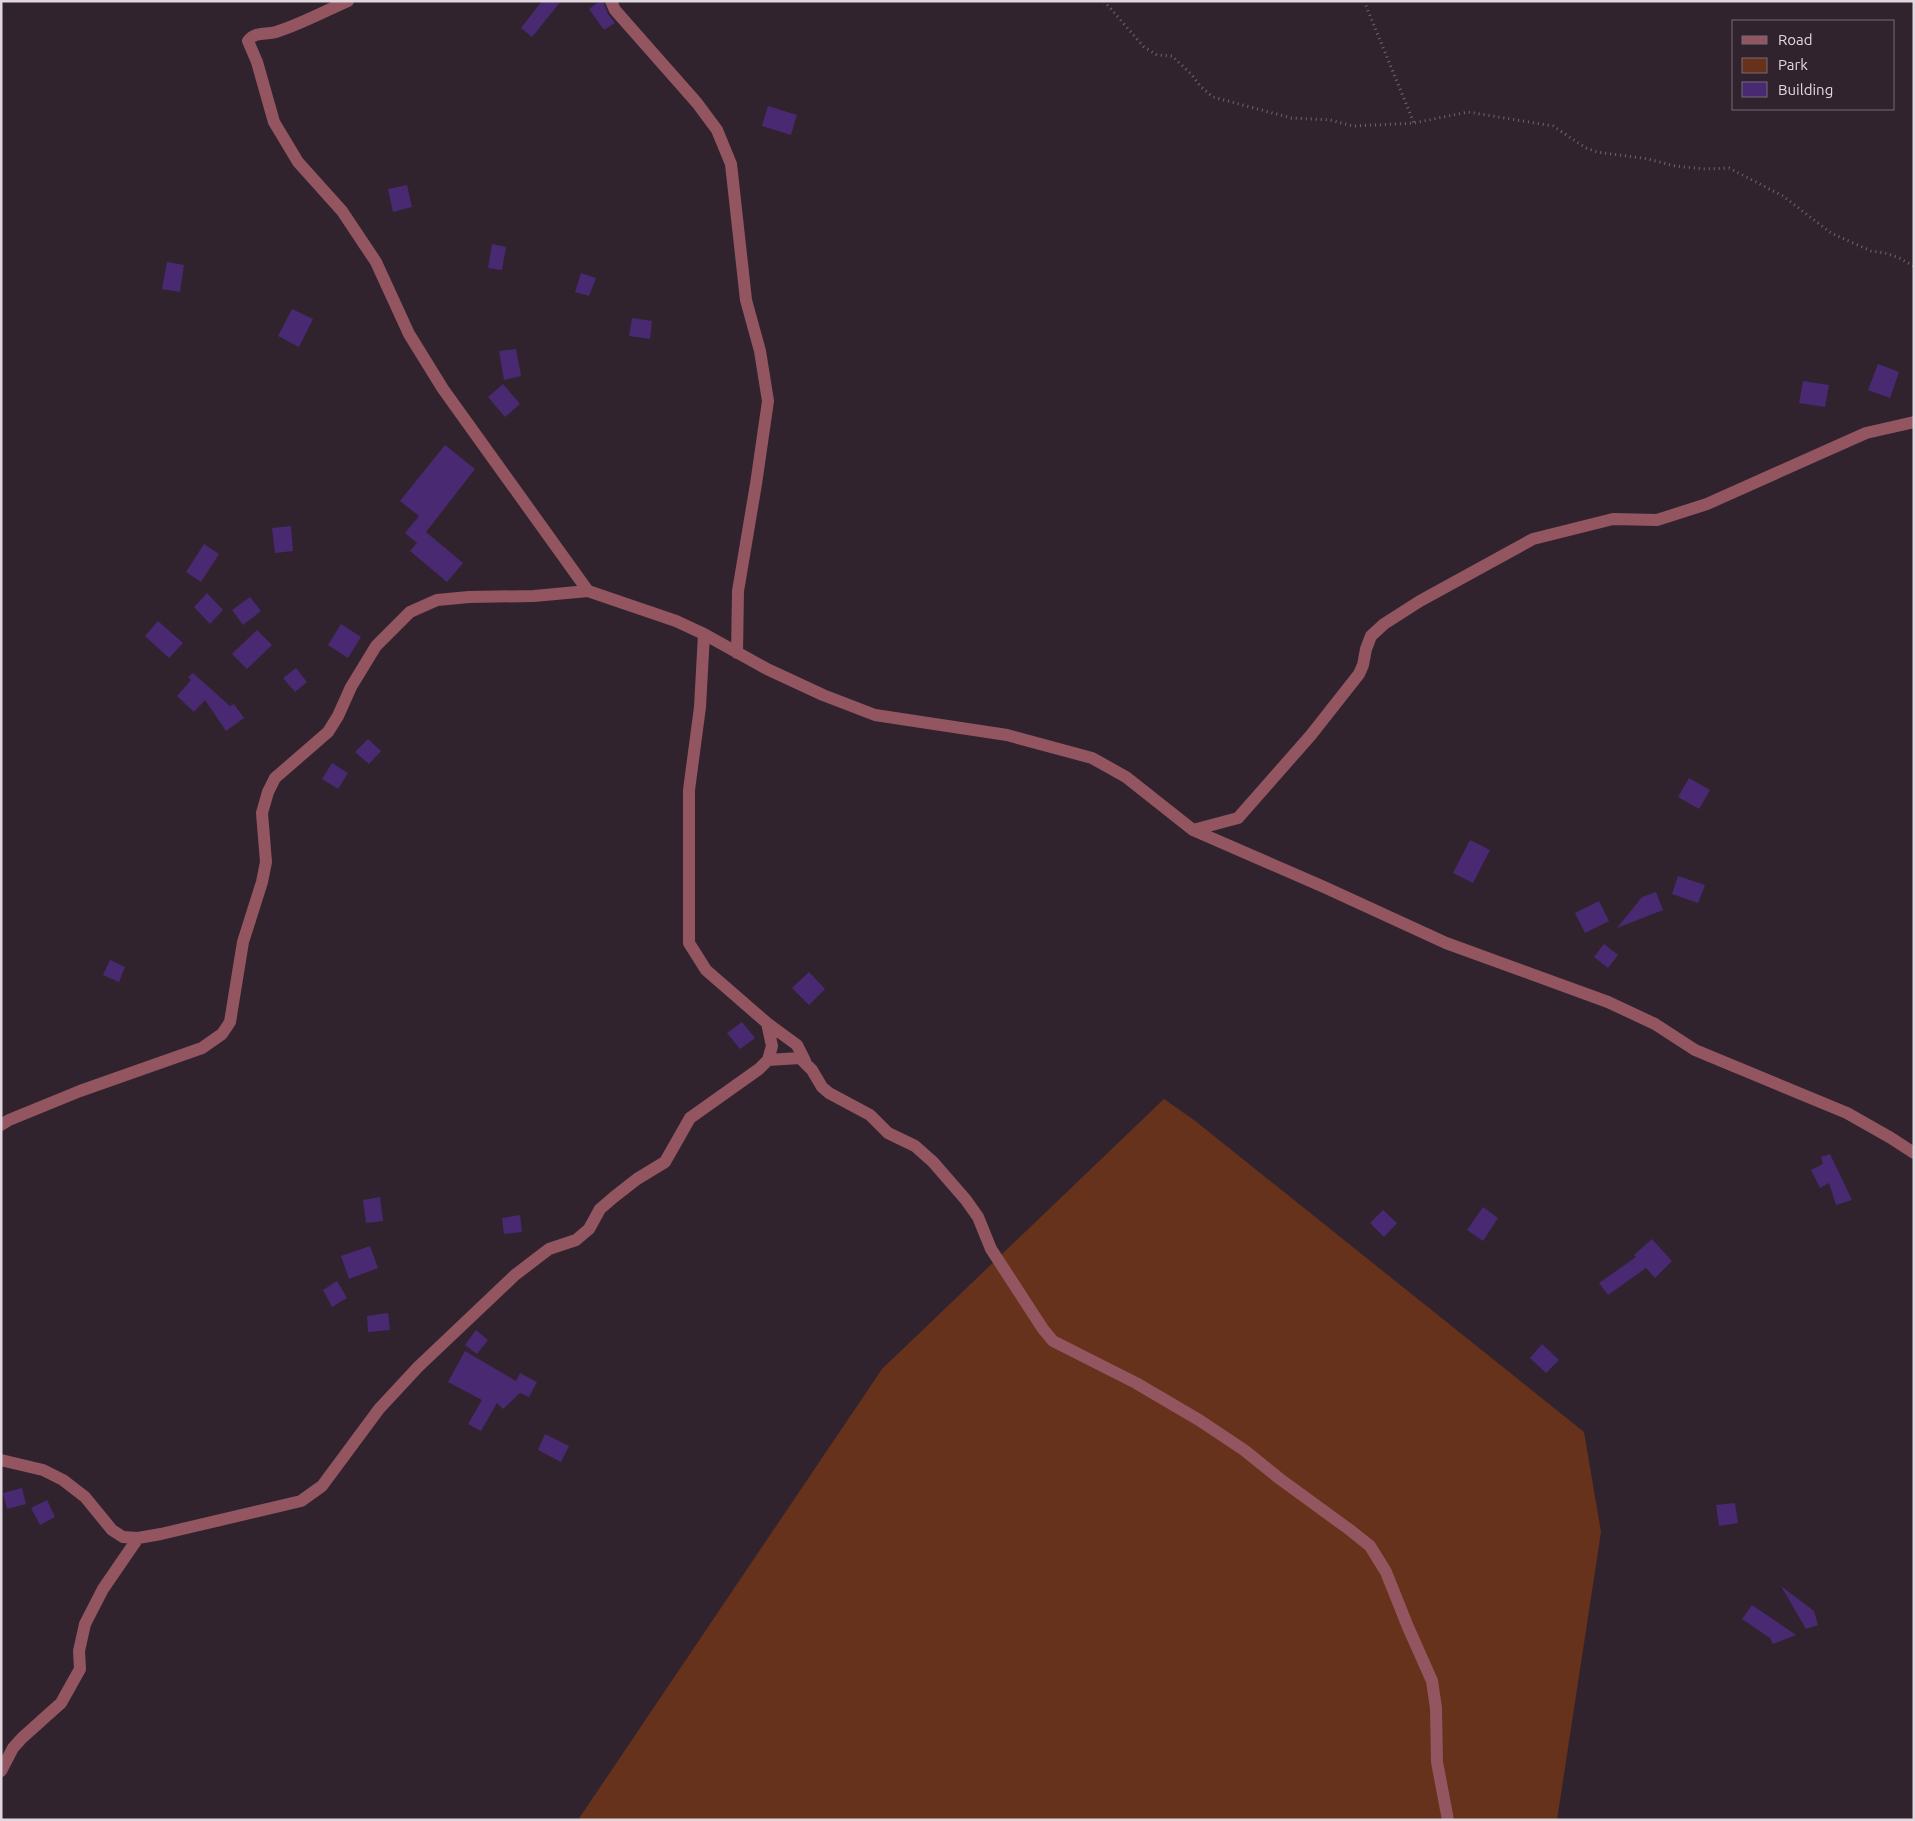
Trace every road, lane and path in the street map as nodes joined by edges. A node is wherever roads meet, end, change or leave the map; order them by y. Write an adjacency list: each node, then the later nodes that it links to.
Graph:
1 (348, 1): 8 (street)
2 (1104, 1): 5 (path)
3 (1364, 1): 5 (path)
4 (616, 4): 10 (street)
5 (1414, 123): 6 (path)
6 (1914, 266)
7 (1914, 422): 11 (street)
8 (588, 591): 9 (street); 15 (street)
9 (704, 634): 10 (street); 12 (street)
10 (737, 653): 11 (street)
11 (1192, 830): 16 (street)
12 (767, 1023): 13 (street); 14 (street)
13 (768, 1060): 14 (street); 18 (street)
14 (805, 1061): 20 (street)
15 (1, 1125)
16 (1914, 1153)
17 (1, 1460): 18 (street)
18 (138, 1538): 19 (street)
19 (1, 1772)
20 (1448, 1820)

